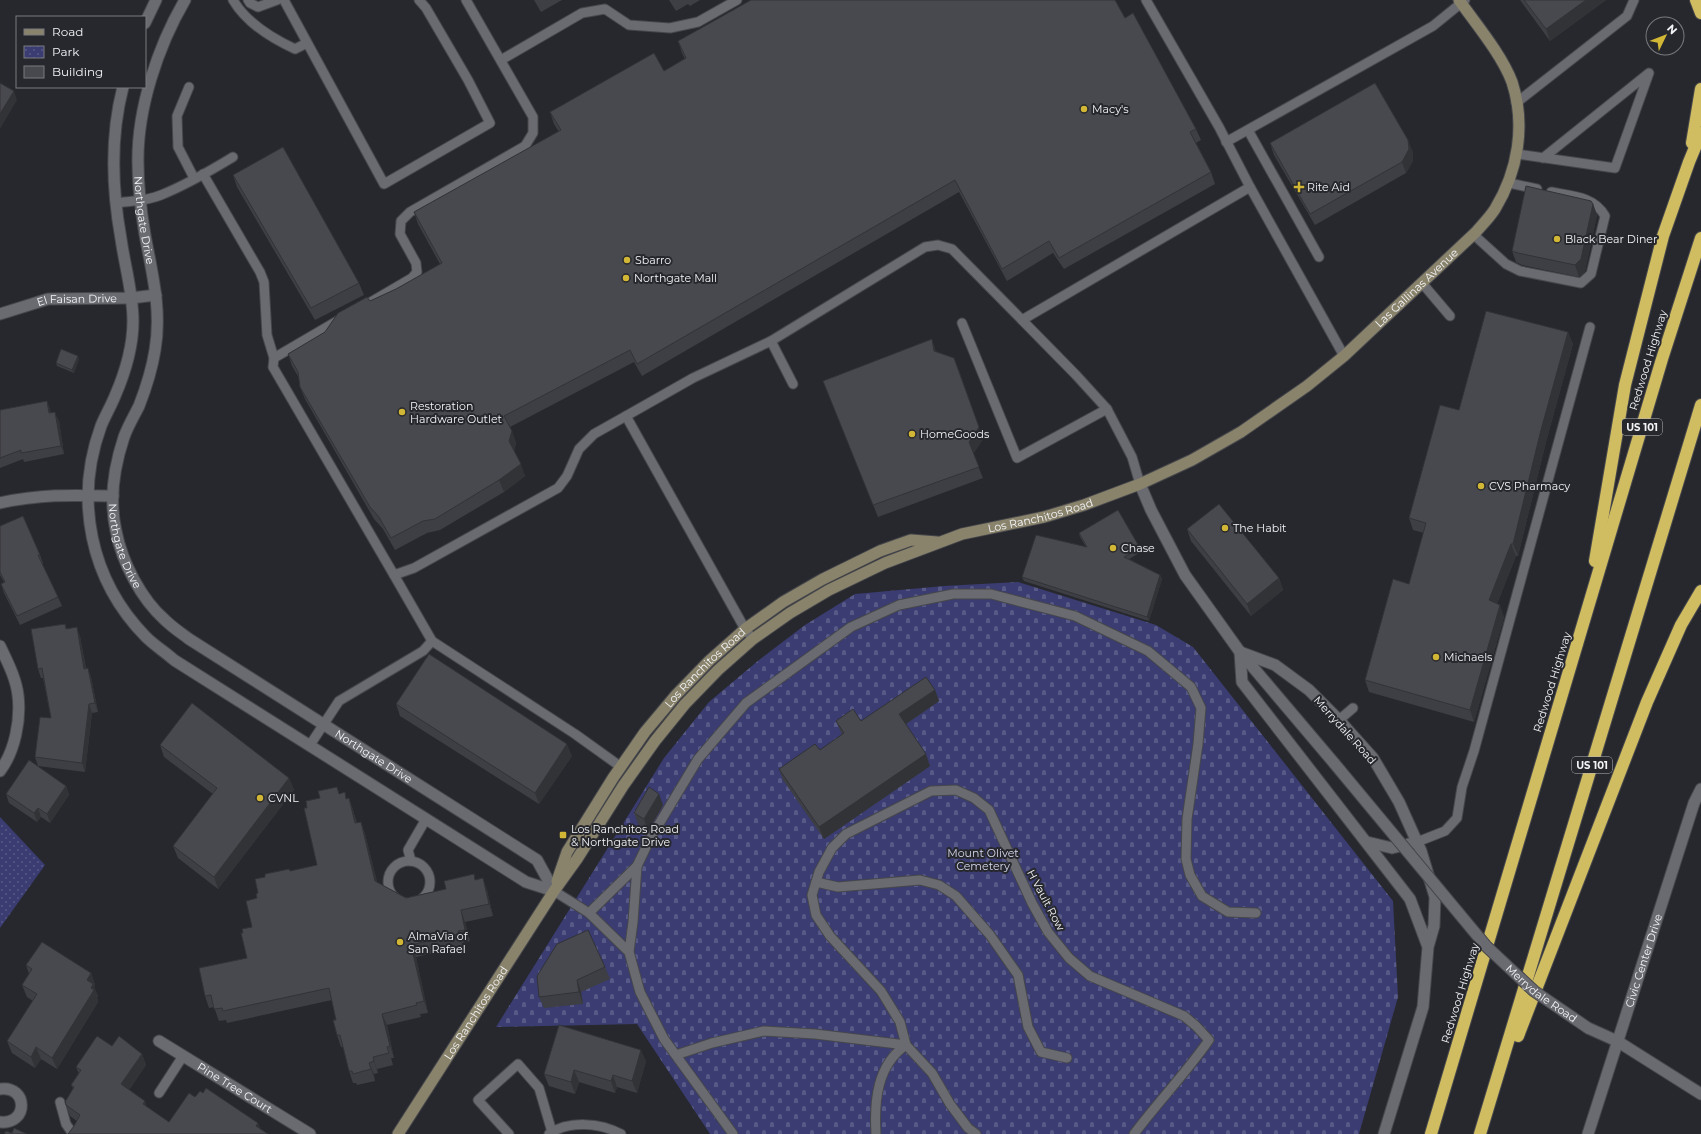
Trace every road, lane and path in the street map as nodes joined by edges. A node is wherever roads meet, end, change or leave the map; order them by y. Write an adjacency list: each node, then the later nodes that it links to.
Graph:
1 (156, 0): 15 (street)
2 (185, 0): 33 (street, Northgate Drive)
3 (233, 0): 16 (lane)
4 (248, 0): 5 (lane)
5 (278, 0)
6 (284, 0): 16 (lane)
7 (419, 0): 16 (lane)
8 (466, 0): 17 (lane)
9 (737, 0): 17 (lane)
10 (1146, 0): 24 (lane)
11 (1634, 0): 21 (lane)
12 (1696, 0): 14 (highway)
13 (1462, 1): 21 (main road, Las Gallinas Avenue); 22 (lane)
14 (1701, 13)
15 (146, 21)
16 (307, 43)
17 (501, 60): 41 (lane)
18 (189, 87): 30 (lane)
19 (123, 88): 34 (street, Northgate Drive)
20 (1701, 89): 28 (highway)
21 (1516, 103): 25 (main road, Las Gallinas Avenue)
22 (1248, 130): 24 (lane); 37 (lane)
23 (1701, 133): 28 (highway)
24 (1226, 142): 32 (lane)
25 (1517, 154): 27 (lane); 31 (main road, Las Gallinas Avenue)
26 (233, 157): 29 (lane)
27 (1543, 158): 27 (lane)
28 (1689, 162): 64 (highway)
29 (203, 174): 30 (lane); 50 (lane)
30 (194, 178): 33 (lane)
31 (1509, 183): 35 (main road, Las Gallinas Avenue); 35 (lane)
32 (1250, 187): 45 (lane); 49 (lane)
33 (141, 200): 34 (lane); 39 (street, Northgate Drive)
34 (116, 203): 40 (street, Northgate Drive)
35 (1474, 235): 38 (main road, Las Gallinas Avenue)
36 (1701, 238): 64 (highway, Redwood Highway / US 101)
37 (1319, 257)
38 (1422, 283): 44 (lane); 49 (main road, Las Gallinas Avenue)
39 (156, 296): 40 (street, El Faisan Drive); 57 (street, Northgate Drive)
40 (131, 298): 42 (street, El Faisan Drive); 56 (street, Northgate Drive)
41 (363, 306)
42 (0, 314)
43 (350, 314): 50 (lane)
44 (1450, 316)
45 (1022, 320): 48 (lane); 53 (lane)
46 (962, 323): 53 (lane)
47 (1590, 327): 79 (lane)
48 (771, 341): 51 (lane); 54 (lane)
49 (1344, 356): 55 (main road, Las Gallinas Avenue)
50 (274, 358): 60 (lane)
51 (793, 384)
52 (1701, 405): 99 (highway, US 101)
53 (1107, 409): 55 (lane)
54 (626, 416): 60 (lane); 65 (lane)
55 (1140, 484): 59 (main road, Los Ranchitos Road); 69 (street, Merrydale Road)
56 (88, 496): 57 (street); 58 (street); 73 (street, Northgate Drive)
57 (113, 496): 72 (street, Northgate Drive)
58 (0, 504)
59 (939, 542): 65 (main road, Los Ranchitos Road); 66 (main road, Los Ranchitos Road)
60 (394, 575): 67 (lane)
61 (1701, 583): 63 (lane)
62 (1701, 591): 63 (highway)
63 (1688, 611): 99 (highway)
64 (1585, 616): 111 (highway, Redwood Highway / US 101)
65 (745, 629): 66 (lane); 74 (main road, Los Ranchitos Road)
66 (753, 640): 83 (main road, Los Ranchitos Road)
67 (432, 641): 72 (lane); 74 (lane)
68 (0, 646): 75 (street)
69 (1240, 652): 71 (street, Merrydale Road); 78 (street, Merrydale Road); 89 (street, Merrydale Road, bridge)
70 (1353, 708): 71 (lane)
71 (1339, 720): 79 (street, Merrydale Road)
72 (322, 724): 73 (lane); 83 (street, Northgate Drive)
73 (310, 745): 77 (street, Northgate Drive)
74 (621, 766): 83 (main road, Los Ranchitos Road)
75 (0, 771)
76 (1701, 789): 89 (street, Civic Center Drive)
77 (426, 819): 80 (lane); 83 (street, Northgate Drive)
78 (1366, 842): 79 (street); 86 (street, Merrydale Road)
79 (1417, 842): 86 (street, Merrydale Road)
80 (411, 861): 80 (lane)
81 (637, 866): 84 (lane); 85 (lane); 87 (lane)
82 (816, 882): 90 (lane, H Vault Row); 93 (lane); 109 (lane, H Vault Row)
83 (554, 891): 84 (lane, Northgate Drive); 103 (main road, Los Ranchitos Road)
84 (589, 913): 87 (lane, Northgate Drive)
85 (1256, 913)
86 (1428, 947): 110 (street, Merrydale Road)
87 (628, 952): 91 (lane)
88 (159, 1041): 92 (street, Pine Tree Court)
89 (1617, 1041): 96 (street, Merrydale Road); 112 (street, Civic Center Drive)
90 (906, 1045): 91 (lane); 107 (lane); 108 (lane)
91 (676, 1055): 106 (lane)
92 (183, 1056): 95 (lane); 102 (street, Pine Tree Court)
93 (1067, 1058)
94 (0, 1089): 98 (street)
95 (159, 1093)
96 (1701, 1094)
97 (60, 1102): 101 (lane)
98 (0, 1122)
99 (1482, 1129)
100 (550, 1133): 104 (lane); 105 (lane)
101 (73, 1134)
102 (310, 1134)
103 (398, 1134)
104 (509, 1134)
105 (621, 1134)
106 (733, 1134)
107 (876, 1134)
108 (976, 1134)
109 (1134, 1134)
110 (1384, 1134)
111 (1431, 1134)
112 (1588, 1134)

